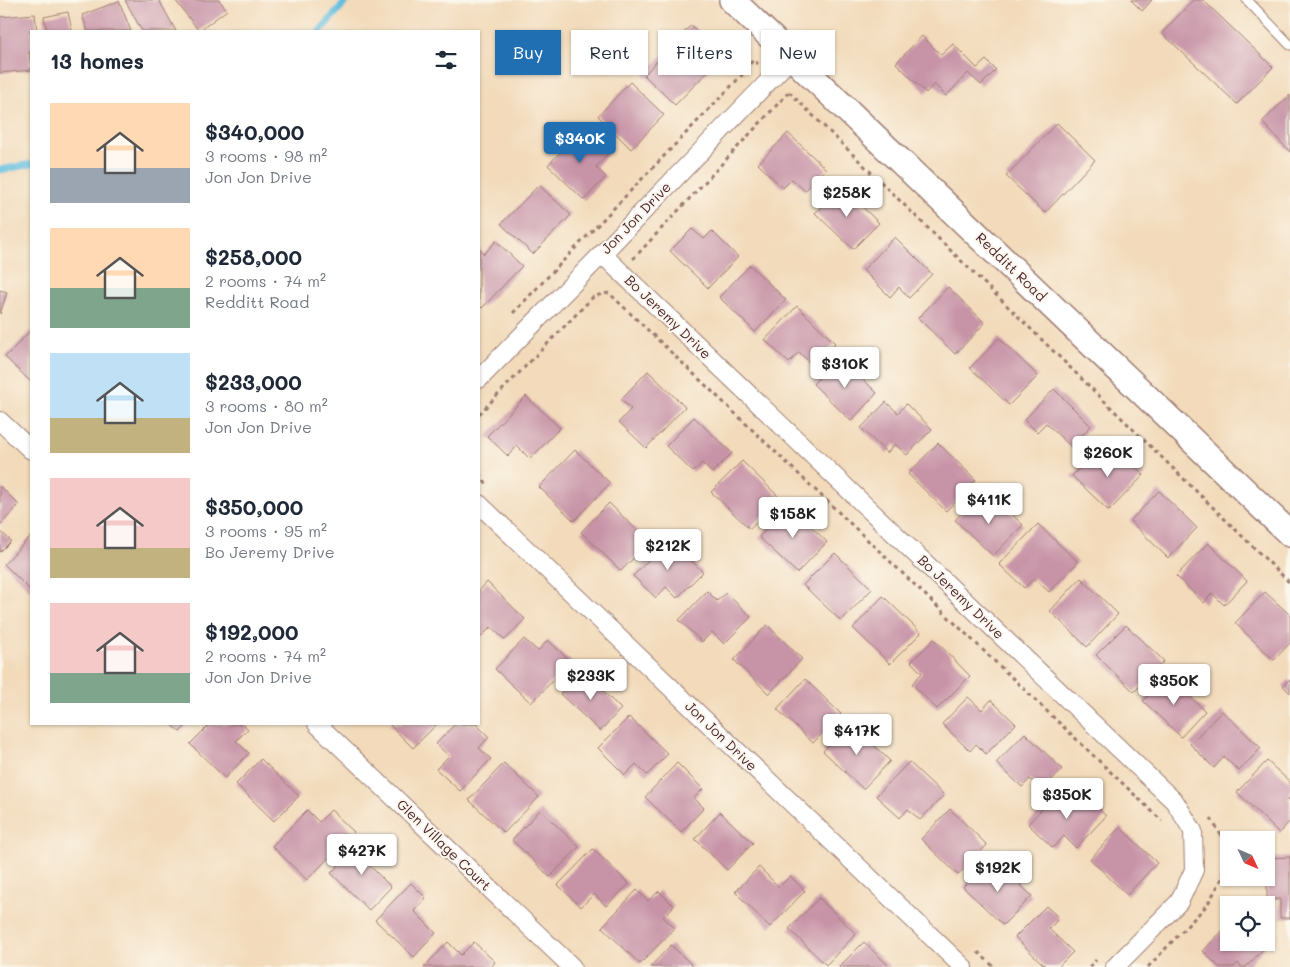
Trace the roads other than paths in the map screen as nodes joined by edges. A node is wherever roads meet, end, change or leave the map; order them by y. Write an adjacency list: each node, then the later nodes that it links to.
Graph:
1 (732, 0): 3 (street, Redditt Road)
2 (1247, 0): 4 (lane)
3 (764, 30)
4 (1290, 45)
5 (774, 75): 7 (street, Jon Jon Drive)
6 (811, 75): 12 (street, Redditt Road)
7 (602, 254): 8 (street, Jon Jon Drive); 16 (street, Bo Jeremy Drive)
8 (480, 378)
9 (0, 420): 10 (street)
10 (30, 449)
11 (480, 505): 15 (street, Jon Jon Drive)
12 (1290, 534)
13 (318, 725): 14 (street, Glen Village Court)
14 (572, 967)
15 (963, 967)
16 (1115, 967)

